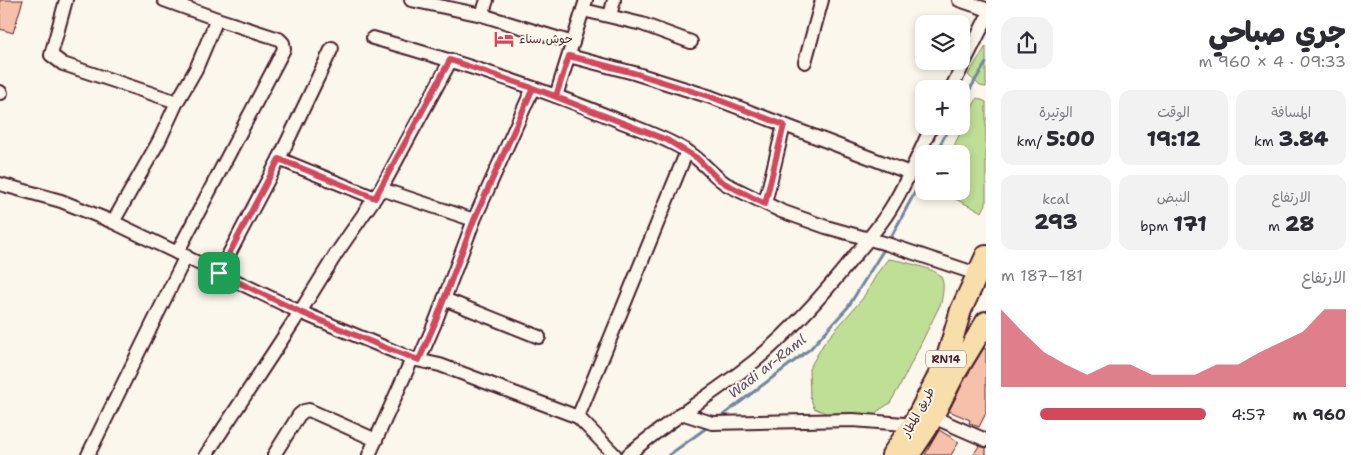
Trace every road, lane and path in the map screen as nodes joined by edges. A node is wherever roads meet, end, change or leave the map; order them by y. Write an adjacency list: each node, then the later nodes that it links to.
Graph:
1 (66, 0): 25 (street)
2 (164, 0): 14 (street)
3 (411, 0): 8 (street)
4 (487, 0): 11 (street)
5 (614, 0): 12 (street)
6 (822, 0): 21 (street)
7 (959, 0): 10 (street)
8 (428, 2): 11 (street)
9 (585, 5): 12 (street); 17 (street)
10 (986, 9)
11 (482, 15): 17 (street)
12 (610, 16): 16 (street)
13 (986, 19): 22 (street)
14 (217, 20): 25 (street); 37 (street)
15 (373, 38): 20 (street)
16 (691, 42)
17 (573, 43): 19 (street)
18 (332, 48): 29 (street)
19 (569, 56): 24 (street); 26 (street)
20 (450, 60): 23 (street); 32 (street)
21 (805, 62)
22 (956, 80)
23 (533, 88): 24 (street); 34 (street)
24 (556, 96): 28 (street)
25 (176, 102): 35 (street)
26 (784, 125): 30 (street); 33 (street)
27 (928, 135): 30 (street)
28 (687, 151): 33 (street); 48 (street)
29 (279, 159): 32 (street); 39 (street)
30 (910, 173): 36 (street)
31 (0, 184): 35 (street)
32 (378, 193): 34 (street); 42 (street)
33 (765, 204): 36 (street)
34 (474, 220): 41 (street)
35 (113, 222): 37 (street)
36 (869, 238): 40 (street); 47 (street)
37 (181, 254): 39 (street); 52 (street)
38 (986, 256): 40 (main road, طريق المطار / RN14)
39 (219, 273): 42 (street)
40 (977, 274): 43 (main road, طريق المطار / RN14)
41 (444, 299): 45 (street); 46 (street)
42 (300, 312): 46 (street); 53 (street)
43 (956, 323): 44 (main road); 49 (main road, طريق المطار / RN14)
44 (983, 331): 49 (main road, طريق المطار / RN14)
45 (540, 337)
46 (416, 360): 48 (street); 50 (street)
47 (681, 413): 49 (street); 57 (street)
48 (578, 417): 56 (street)
49 (924, 423): 51 (street); 58 (main road, طريق المطار / RN14); 59 (main road, طريق المطار / RN14)
50 (376, 440): 54 (street); 55 (street)
51 (986, 440)
52 (88, 455)
53 (206, 455)
54 (274, 455)
55 (369, 455)
56 (615, 455)
57 (628, 455)
58 (892, 455)
59 (910, 455)

